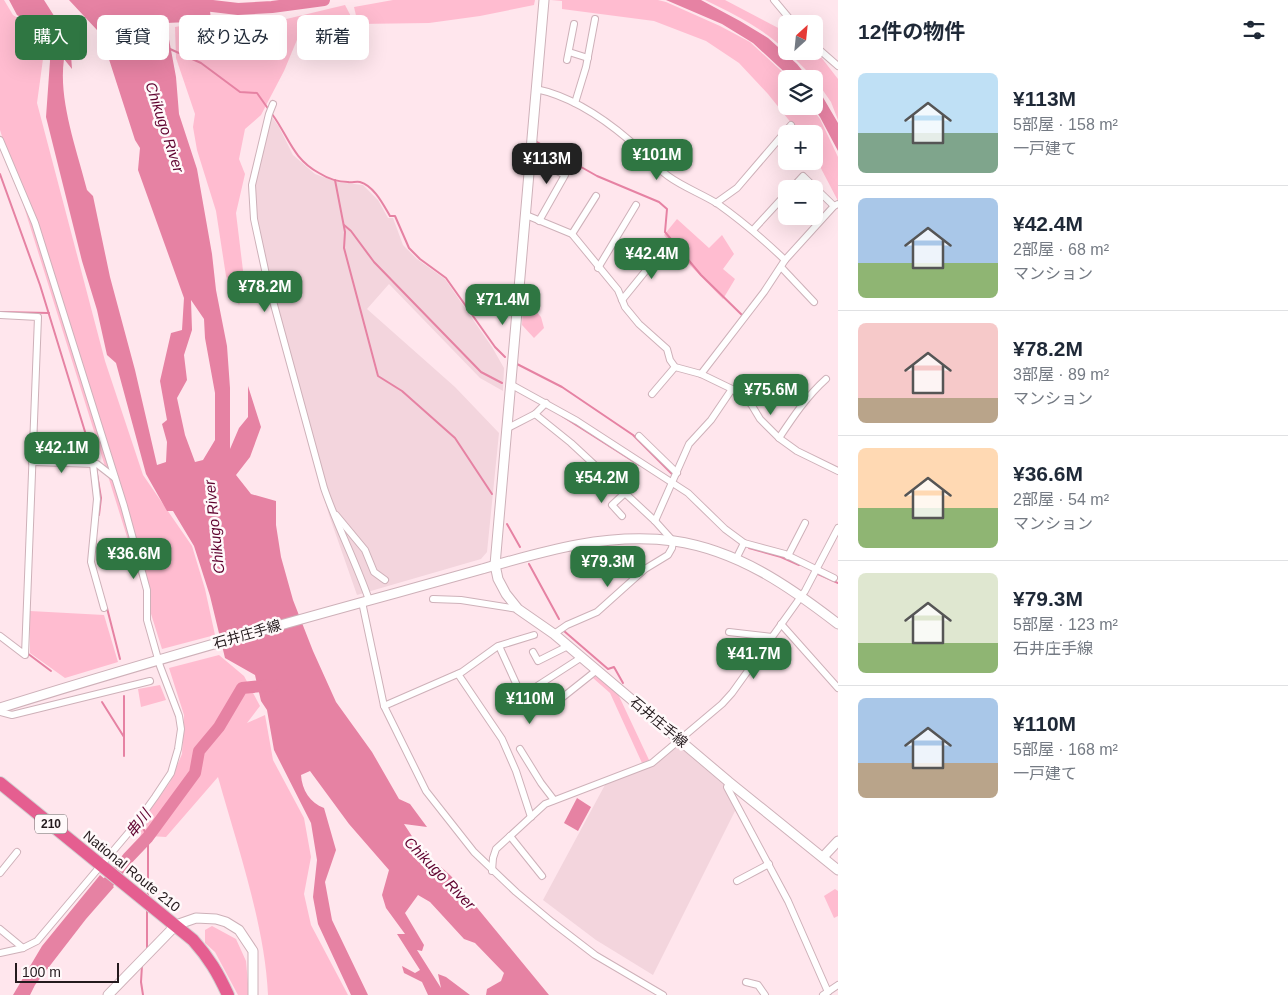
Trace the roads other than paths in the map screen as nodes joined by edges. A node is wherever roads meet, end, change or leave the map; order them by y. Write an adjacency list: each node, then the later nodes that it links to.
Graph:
1 (544, 0): 11 (street)
2 (774, 0): 3 (street)
3 (786, 15)
4 (595, 20): 8 (street)
5 (574, 24): 6 (street)
6 (569, 52): 8 (street); 9 (street)
7 (823, 54): 10 (street)
8 (588, 58): 12 (street)
9 (567, 60)
10 (838, 66)
11 (536, 90): 12 (street); 16 (street)
12 (575, 103): 21 (street)
13 (273, 104): 53 (street)
14 (0, 140): 17 (street)
15 (778, 140): 21 (street)
16 (530, 158): 24 (street); 25 (street)
17 (3, 159): 50 (street)
18 (823, 194): 23 (street)
19 (596, 196): 27 (street)
20 (778, 203): 26 (street)
21 (716, 204): 26 (street)
22 (636, 205): 31 (street)
23 (836, 205): 29 (street)
24 (526, 215): 25 (street); 38 (street)
25 (539, 220): 27 (street)
26 (753, 230): 29 (street)
27 (572, 234): 31 (street)
28 (665, 247): 32 (street)
29 (785, 260): 30 (street)
30 (781, 266): 33 (street); 36 (street)
31 (598, 268): 32 (street)
32 (622, 300): 35 (street)
33 (814, 302)
34 (0, 315): 46 (street)
35 (675, 367): 36 (street); 40 (street)
36 (701, 374): 39 (street)
37 (826, 379): 45 (street)
38 (510, 384): 41 (street); 43 (street)
39 (732, 389): 45 (street); 49 (street)
40 (652, 394)
41 (544, 405): 42 (street); 51 (street)
42 (535, 414): 43 (street); 52 (street)
43 (506, 430): 62 (street)
44 (639, 436): 49 (street)
45 (779, 438): 48 (street)
46 (32, 462): 47 (street); 76 (street)
47 (95, 464): 50 (street); 69 (street)
48 (837, 468)
49 (677, 474): 51 (street)
50 (115, 478): 82 (street)
51 (673, 484): 55 (street); 59 (street)
52 (625, 493): 54 (street); 55 (street)
53 (331, 508): 65 (street); 68 (street)
54 (622, 516)
55 (655, 521): 58 (street)
56 (805, 523): 60 (street)
57 (838, 528): 63 (street)
58 (672, 541): 61 (street, 石井庄手線); 62 (street, 石井庄手線); 75 (street)
59 (744, 543): 60 (street); 61 (street)
60 (788, 556): 63 (street)
61 (736, 559): 66 (street, 石井庄手線)
62 (495, 565): 68 (street, 石井庄手線); 70 (street, 石井庄手線)
63 (816, 569): 64 (street); 66 (street)
64 (834, 578)
65 (385, 580)
66 (801, 596): 71 (street); 72 (street, 石井庄手線)
67 (433, 599): 70 (street)
68 (361, 602): 82 (street, 石井庄手線); 88 (street)
69 (104, 608)
70 (518, 609): 75 (street, 石井庄手線)
71 (781, 624): 77 (street); 87 (street)
72 (838, 624)
73 (729, 632): 77 (street)
74 (534, 634): 78 (street)
75 (554, 634): 79 (street, 石井庄手線)
76 (0, 636)
77 (772, 637): 91 (street)
78 (499, 646): 83 (street); 84 (street)
79 (568, 646): 80 (street); 81 (street, 石井庄手線)
80 (533, 652)
81 (582, 657): 83 (street, 石井庄手線); 86 (street)
82 (163, 659): 89 (street, 石井庄手線); 102 (street)
83 (597, 670): 91 (street, 石井庄手線)
84 (458, 674): 88 (street); 96 (street)
85 (150, 681): 90 (street)
86 (534, 688)
87 (838, 688)
88 (384, 706): 104 (street)
89 (0, 708)
90 (0, 712)
91 (680, 740): 93 (street, 石井庄手線); 95 (street)
92 (520, 750): 95 (street)
93 (729, 782): 100 (street, 石井庄手線); 101 (street)
94 (0, 783): 102 (highway, National Route 210 / 210)
95 (554, 800): 96 (street)
96 (531, 817): 97 (street)
97 (510, 836): 104 (street); 106 (street)
98 (838, 841): 100 (street)
99 (17, 852): 105 (street)
100 (823, 857): 103 (street, 石井庄手線)
101 (768, 864): 107 (street); 114 (street)
102 (101, 865): 108 (highway, National Route 210 / 210); 110 (street)
103 (838, 870)
104 (492, 871): 118 (street)
105 (0, 873)
106 (542, 876)
107 (737, 881)
108 (176, 925): 115 (street); 116 (highway, 210); 117 (street)
109 (0, 929): 110 (street)
110 (22, 948): 111 (street)
111 (0, 952)
112 (746, 982): 119 (street)
113 (838, 985): 114 (street)
114 (826, 994)
115 (108, 995)
116 (228, 995)
117 (253, 995)
118 (663, 995)
119 (765, 995)

